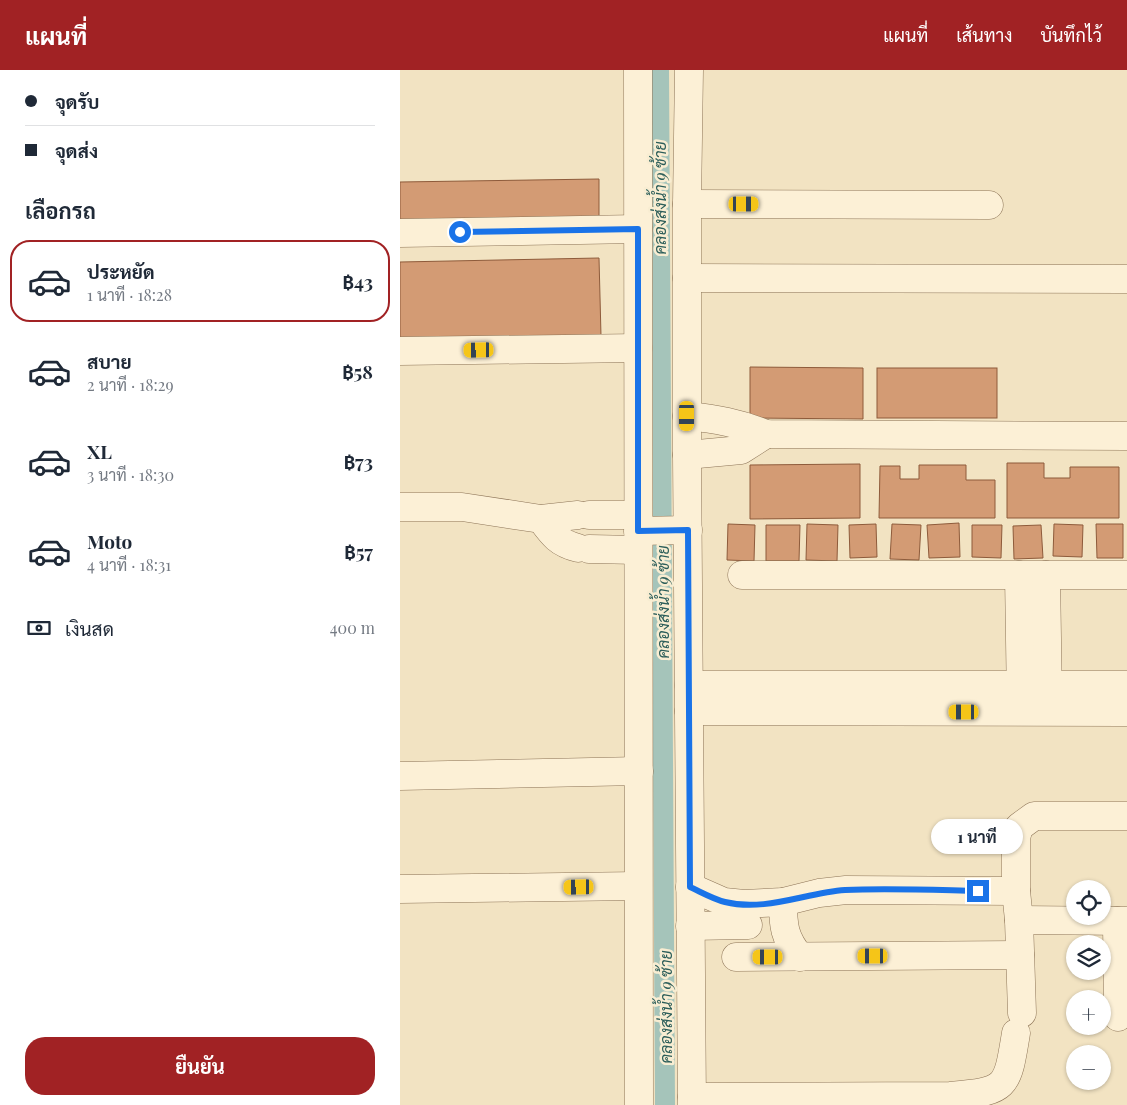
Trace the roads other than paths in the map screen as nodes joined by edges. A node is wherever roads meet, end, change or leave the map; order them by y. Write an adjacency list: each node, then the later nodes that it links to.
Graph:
1 (638, 70): 5 (street)
2 (689, 70): 3 (street)
3 (687, 204): 4 (street); 7 (street)
4 (989, 205)
5 (638, 229): 6 (street); 9 (street)
6 (400, 233)
7 (687, 278): 8 (street); 11 (street)
8 (1127, 278)
9 (638, 348): 10 (street); 18 (street)
10 (400, 351)
11 (687, 416): 12 (street); 14 (street)
12 (766, 434): 13 (street); 14 (street)
13 (1127, 436)
14 (687, 455): 17 (street)
15 (400, 508): 16 (street)
16 (541, 519): 18 (street); 18 (street)
17 (686, 530): 18 (street); 25 (street)
18 (642, 532): 30 (street)
19 (742, 575): 20 (street)
20 (1019, 575): 21 (street); 23 (street)
21 (1046, 575): 22 (street); 23 (street)
22 (1127, 575)
23 (1034, 685): 24 (street); 26 (street); 28 (street); 29 (street)
24 (1127, 685)
25 (689, 698): 26 (street); 34 (street)
26 (774, 699): 28 (street)
27 (1127, 712): 29 (street)
28 (1021, 713): 29 (street)
29 (1048, 713)
30 (639, 771): 31 (street); 33 (street)
31 (400, 776)
32 (1127, 816): 36 (street)
33 (638, 886): 35 (street); 46 (street)
34 (690, 887): 37 (street); 40 (street)
35 (400, 889)
36 (1016, 891): 37 (street); 38 (street)
37 (769, 920): 40 (street); 42 (street)
38 (1019, 920): 39 (street); 41 (street)
39 (1122, 921): 44 (street)
40 (690, 926): 45 (street)
41 (1020, 955): 42 (street); 45 (street)
42 (800, 957): 43 (street)
43 (736, 958)
44 (1118, 1017)
45 (692, 1101)
46 (639, 1105)

